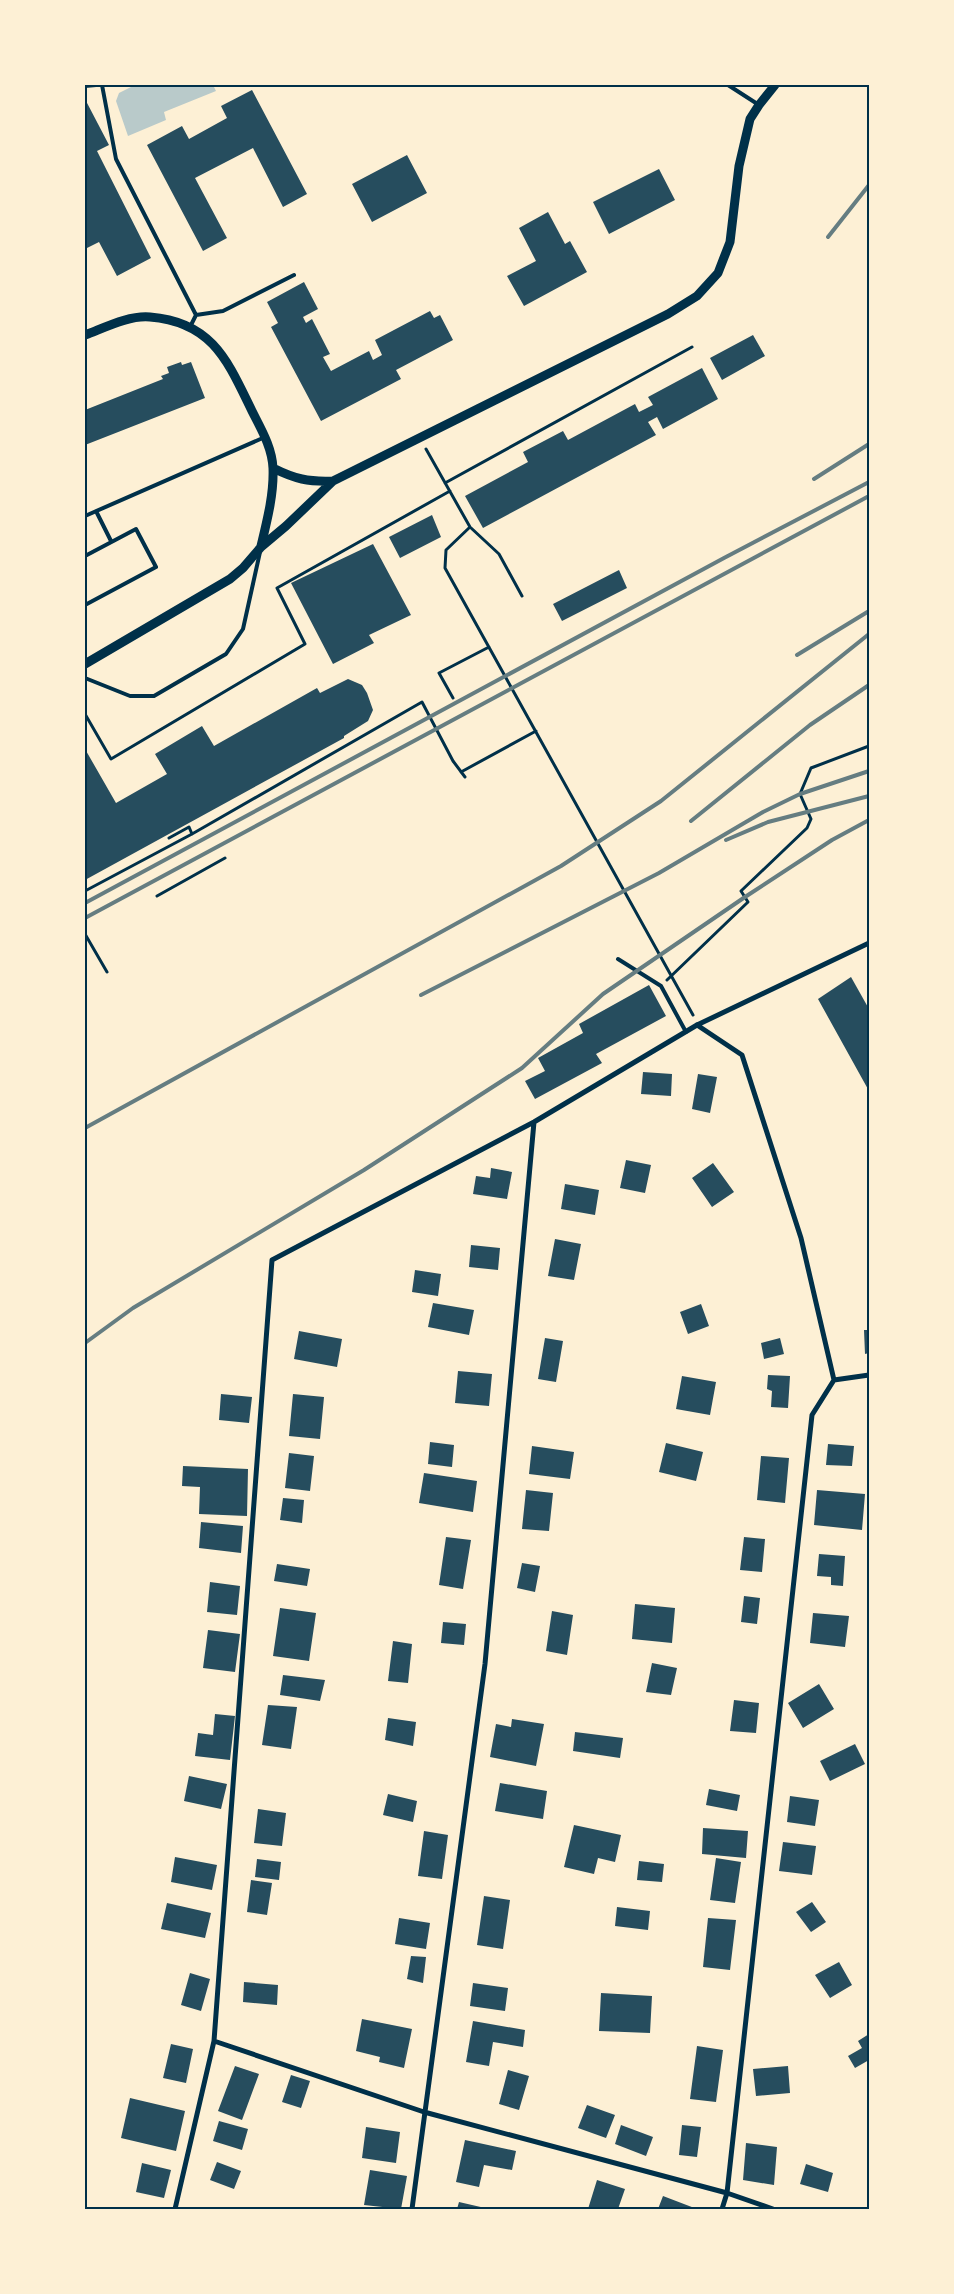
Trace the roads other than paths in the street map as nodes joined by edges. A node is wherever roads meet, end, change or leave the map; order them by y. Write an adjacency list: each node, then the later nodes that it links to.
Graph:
1 (96, 85): 5 (lane)
2 (102, 85): 8 (lane)
3 (728, 85): 6 (lane)
4 (775, 85): 6 (street)
5 (85, 86)
6 (759, 105): 13 (street)
7 (294, 275): 8 (lane)
8 (196, 315): 9 (lane)
9 (190, 327): 10 (street); 11 (street)
10 (85, 335)
11 (265, 437): 12 (street); 14 (lane)
12 (273, 468): 13 (street); 17 (street)
13 (333, 482): 17 (street)
14 (96, 511): 15 (lane); 16 (lane)
15 (85, 516)
16 (112, 541): 18 (lane); 19 (lane)
17 (261, 547): 20 (street); 21 (lane)
18 (85, 556)
19 (85, 605)
20 (85, 664)
21 (85, 678)
22 (869, 943): 24 (street)
23 (618, 959): 25 (lane)
24 (698, 1025): 25 (street); 28 (street)
25 (686, 1032): 26 (street)
26 (534, 1122): 29 (street); 30 (street)
27 (869, 1375): 28 (street)
28 (834, 1380): 31 (street)
29 (214, 2041): 30 (street); 32 (street)
30 (424, 2112): 31 (street); 33 (street)
31 (727, 2193): 34 (street); 35 (street)
32 (174, 2209)
33 (412, 2209)
34 (722, 2209)
35 (772, 2209)

